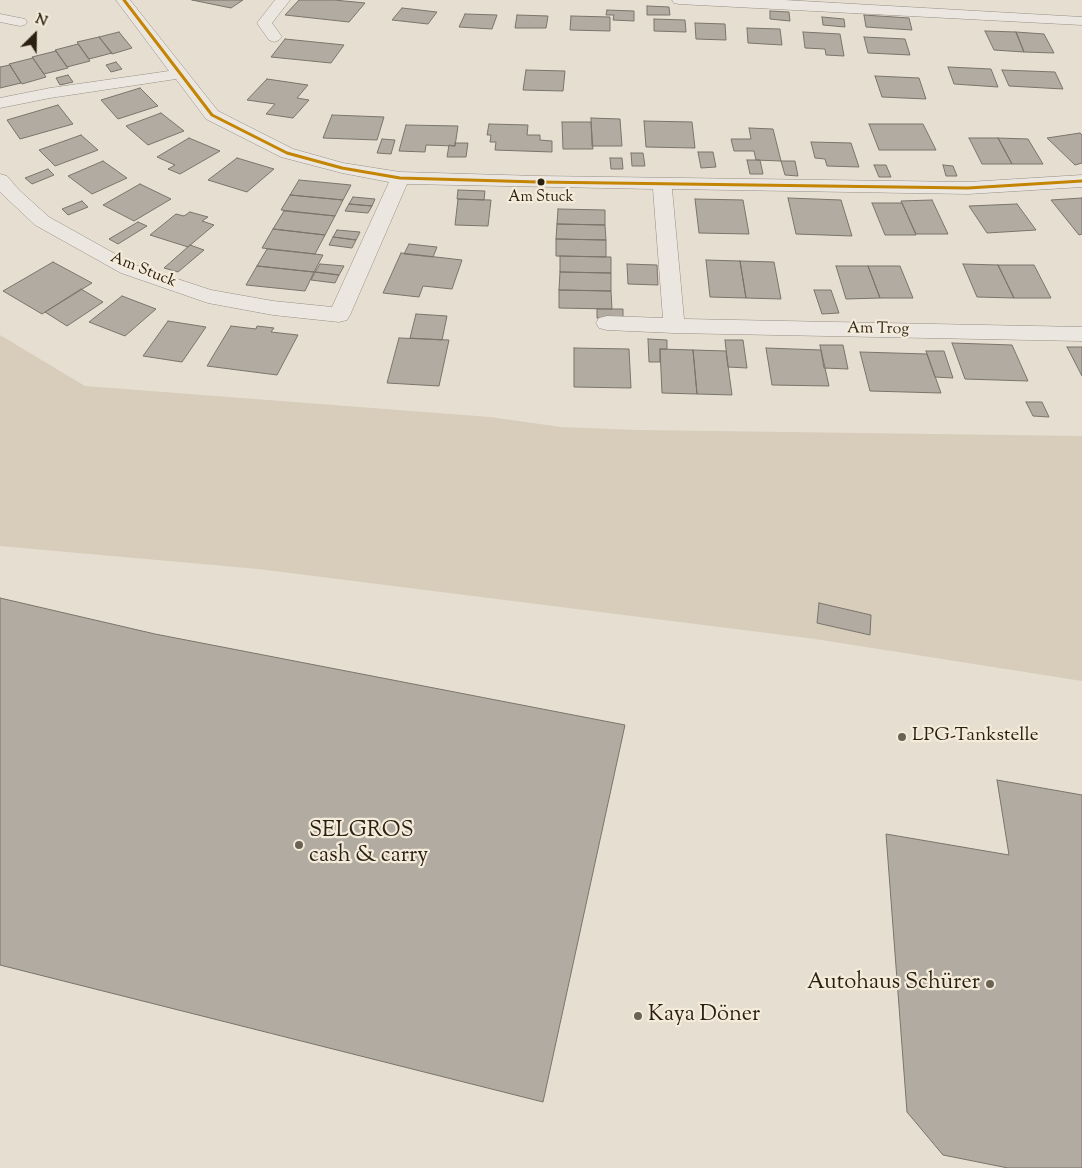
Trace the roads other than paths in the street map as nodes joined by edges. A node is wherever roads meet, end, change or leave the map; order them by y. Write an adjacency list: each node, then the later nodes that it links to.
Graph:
1 (124, 0): 8 (street)
2 (283, 0): 7 (street)
3 (678, 0): 5 (street)
4 (0, 18): 6 (street)
5 (1082, 21)
6 (20, 22)
7 (274, 37)
8 (179, 74): 9 (street); 10 (street)
9 (0, 103)
10 (400, 178): 11 (street, Am Stuck); 13 (street)
11 (0, 180)
12 (1082, 181): 13 (street)
13 (662, 183): 15 (street)
14 (607, 323): 15 (street, Am Trog)
15 (674, 326): 16 (street, Am Trog)
16 (1082, 334)

